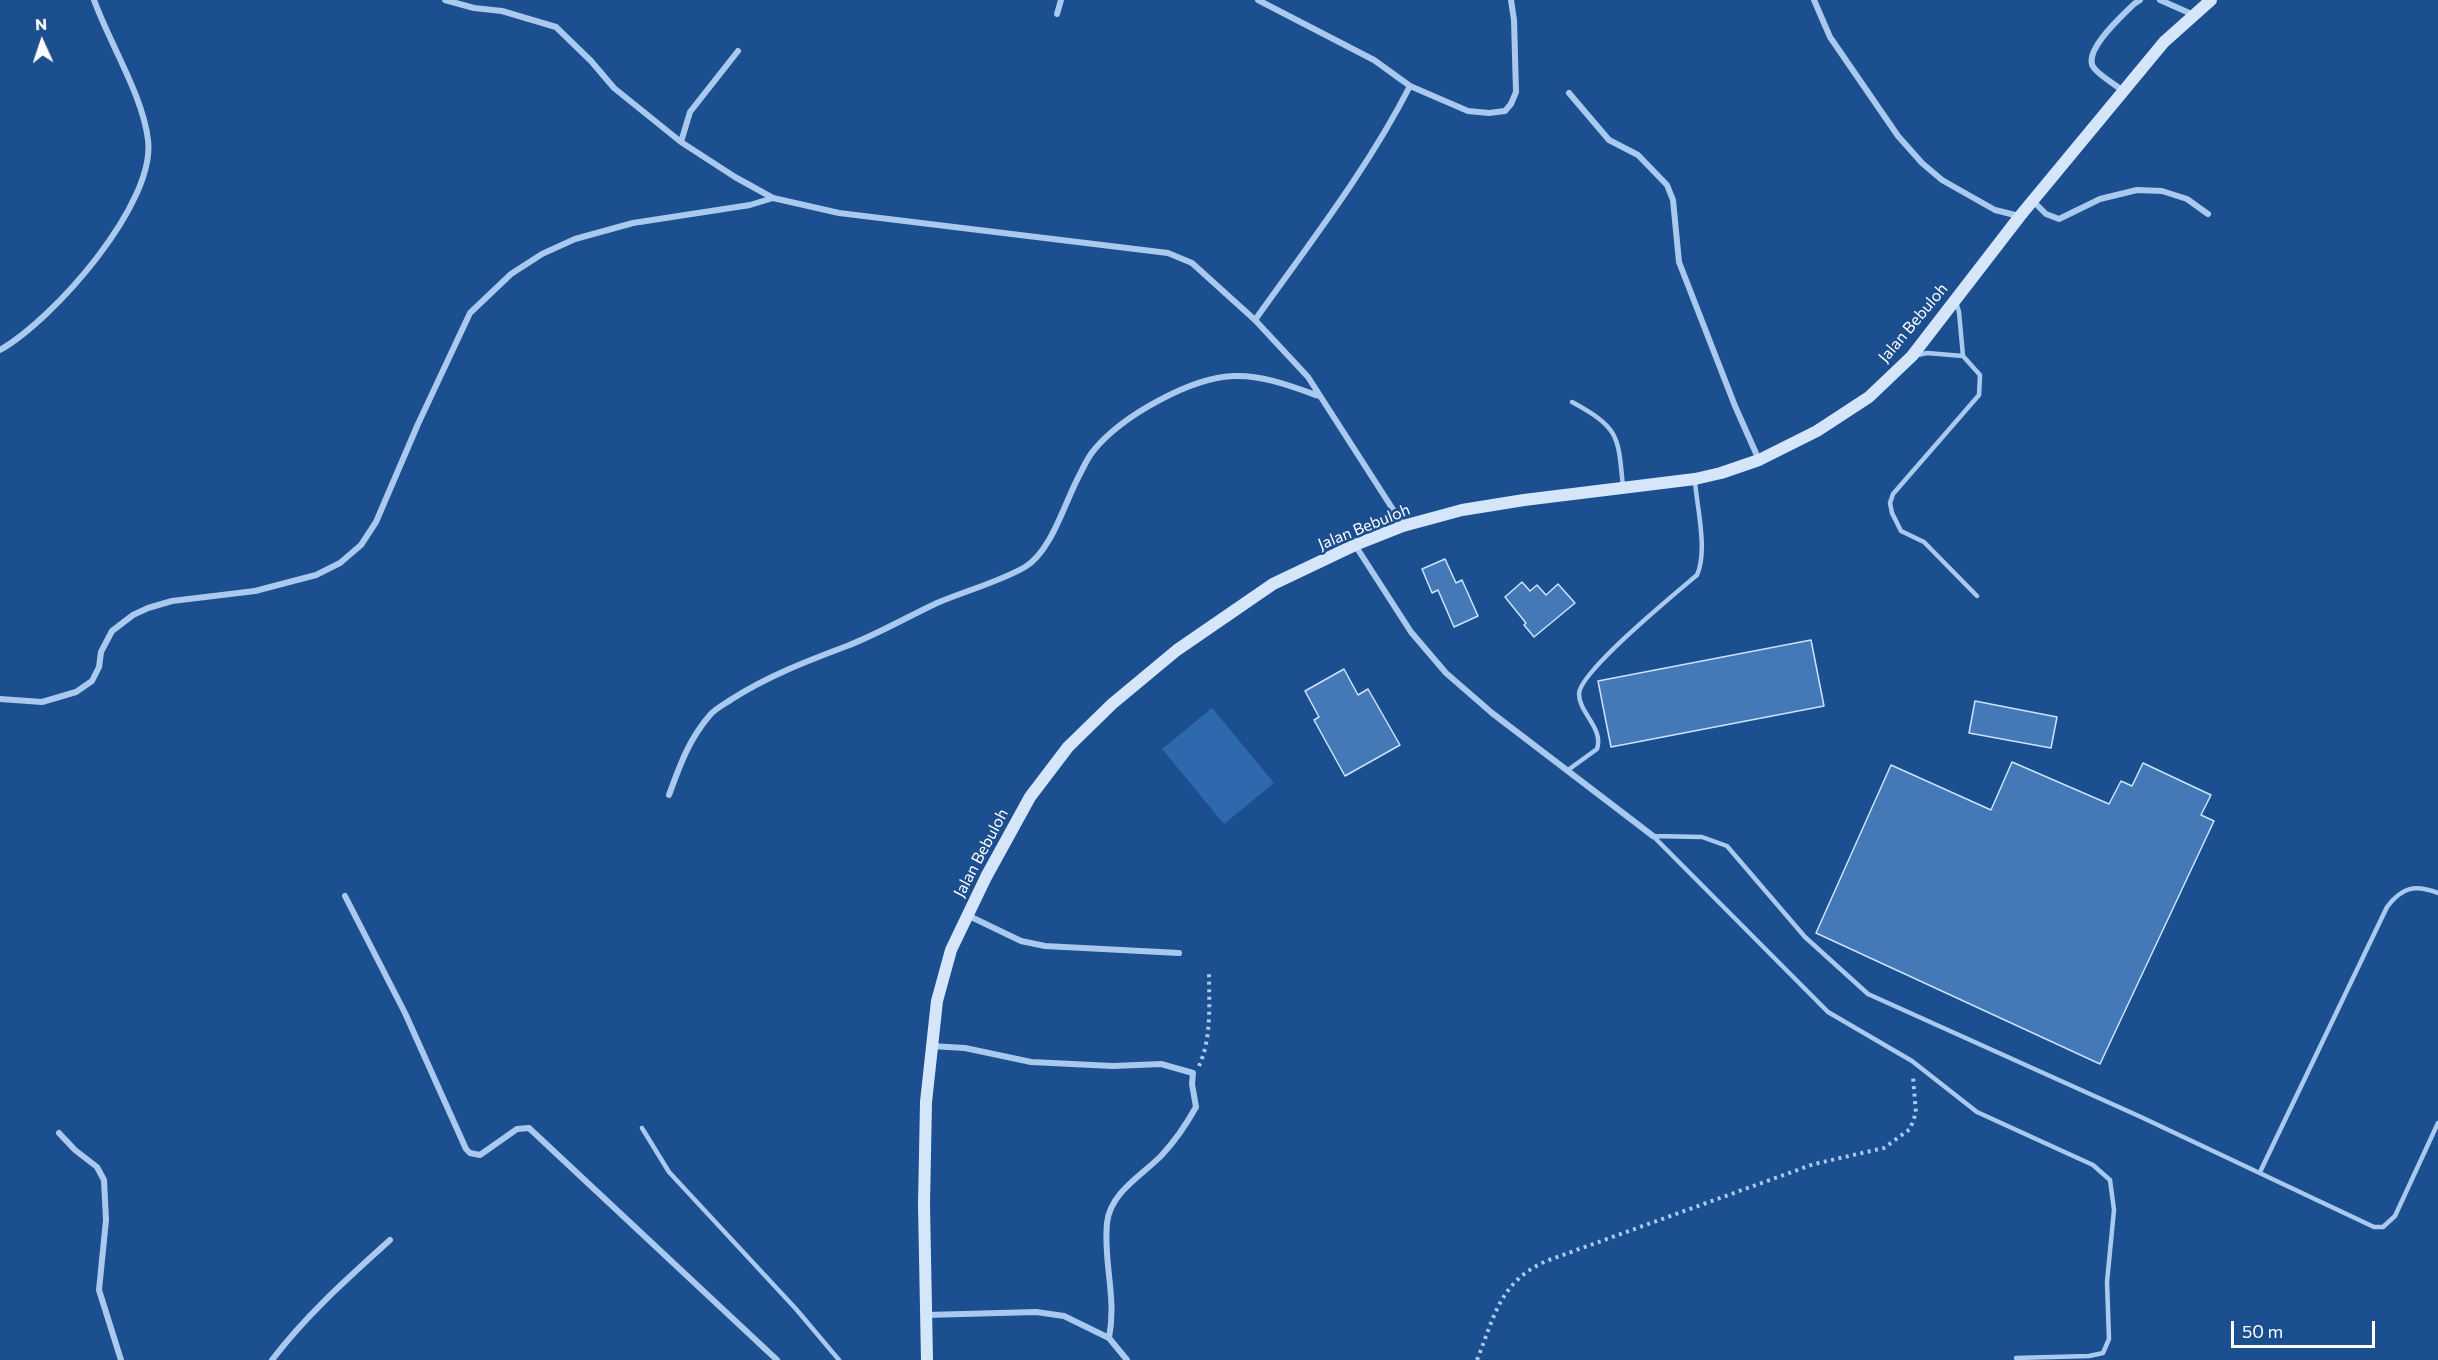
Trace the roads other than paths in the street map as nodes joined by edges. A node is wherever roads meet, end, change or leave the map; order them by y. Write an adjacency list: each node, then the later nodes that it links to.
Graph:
1 (94, 0): 23 (street)
2 (445, 0): 16 (street)
3 (1060, 0): 10 (street)
4 (1258, 0): 13 (street)
5 (1511, 0): 13 (street)
6 (1814, 0): 20 (street)
7 (2140, 0): 14 (street)
8 (2160, 0): 11 (street)
9 (2211, 0): 11 (main road, Jalan Bebuloh)
10 (1057, 14)
11 (2194, 15): 14 (main road, Jalan Bebuloh)
12 (738, 51): 16 (street)
13 (1410, 86): 22 (street)
14 (2124, 91): 18 (main road, Jalan Bebuloh)
15 (1569, 93): 28 (street)
16 (681, 142): 17 (street)
17 (773, 198): 22 (street); 34 (street)
18 (2034, 202): 19 (street); 20 (main road, Jalan Bebuloh)
19 (2208, 214)
20 (2020, 216): 21 (main road, Jalan Bebuloh)
21 (1955, 299): 24 (main road, Jalan Bebuloh); 25 (lane)
22 (1255, 320): 26 (street)
23 (0, 350)
24 (1912, 356): 25 (lane); 28 (main road, Jalan Bebuloh)
25 (1963, 356): 33 (lane)
26 (1319, 396): 31 (street); 36 (street)
27 (1572, 402): 30 (lane)
28 (1759, 460): 29 (main road, Jalan Bebuloh)
29 (1695, 479): 30 (main road, Jalan Bebuloh); 35 (lane)
30 (1623, 488): 31 (main road, Jalan Bebuloh)
31 (1403, 526): 32 (main road, Jalan Bebuloh)
32 (1355, 545): 35 (street); 40 (main road, Jalan Bebuloh)
33 (1977, 596)
34 (0, 699)
35 (1568, 770): 37 (street)
36 (669, 795)
37 (1653, 836): 46 (lane); 50 (lane)
38 (2438, 893): 46 (lane)
39 (345, 896): 53 (street)
40 (966, 915): 41 (street); 42 (main road, Jalan Bebuloh)
41 (1179, 953)
42 (931, 1046): 48 (main road, Jalan Bebuloh); 49 (street)
43 (2438, 1123): 46 (lane)
44 (642, 1128): 54 (lane)
45 (59, 1133): 51 (street)
46 (2260, 1172)
47 (390, 1240): 52 (street)
48 (926, 1315): 49 (street); 55 (main road, Jalan Bebuloh)
49 (1109, 1338): 56 (street)
50 (2016, 1358)
51 (121, 1360)
52 (272, 1360)
53 (777, 1360)
54 (839, 1360)
55 (927, 1360)
56 (1126, 1360)

